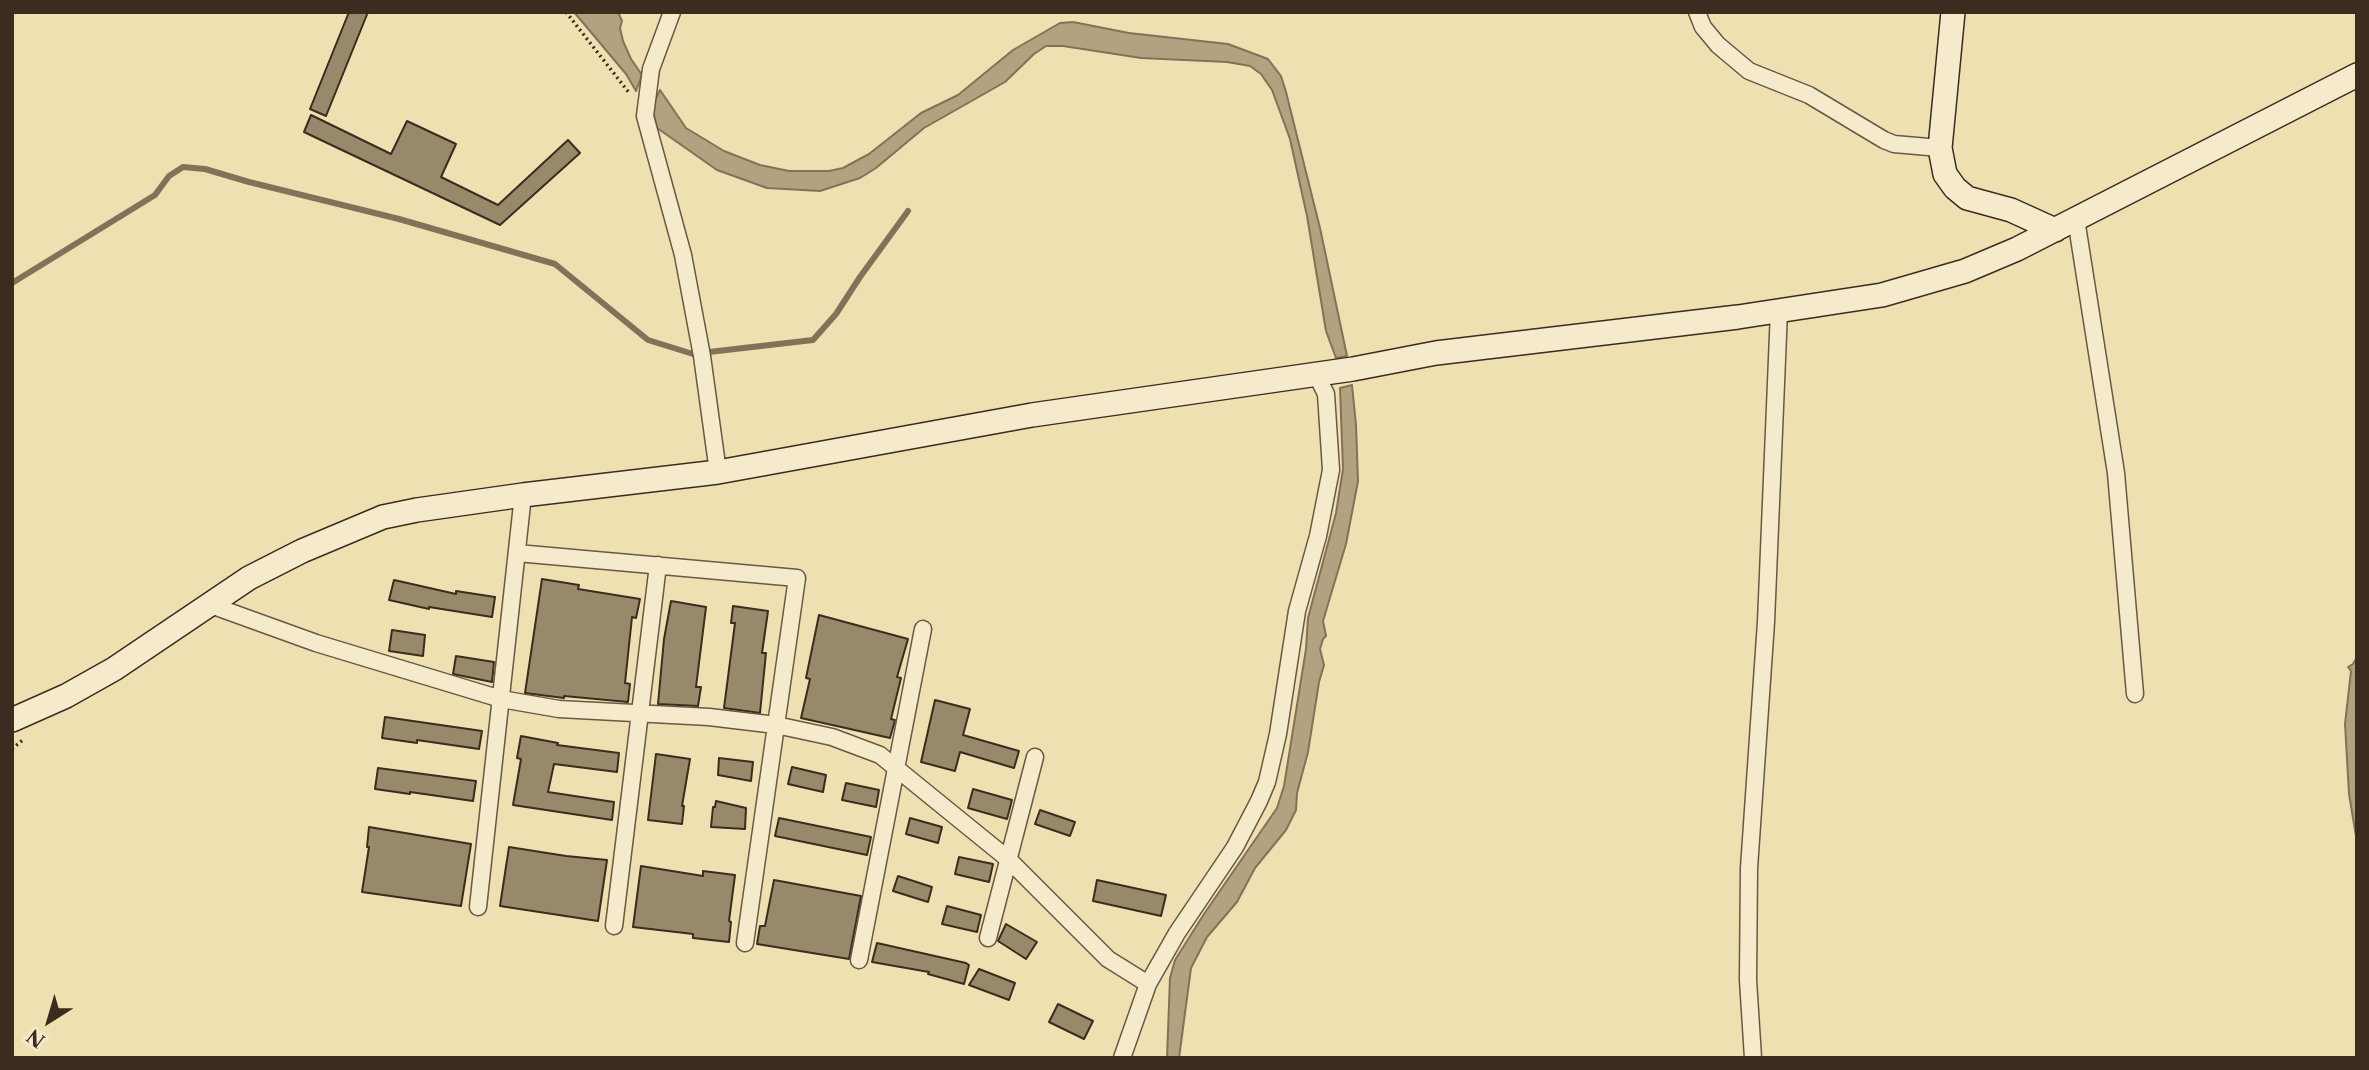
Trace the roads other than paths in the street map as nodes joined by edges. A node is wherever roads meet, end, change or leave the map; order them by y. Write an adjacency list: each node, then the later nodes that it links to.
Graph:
1 (672, 12): 10 (street)
2 (1697, 12): 5 (street)
3 (1953, 12): 5 (street)
4 (2357, 75): 6 (street)
5 (1940, 148): 7 (street)
6 (2076, 219): 7 (street); 16 (street)
7 (2056, 230): 8 (street)
8 (1779, 311): 9 (street); 31 (street)
9 (1322, 373): 10 (street); 29 (street)
10 (718, 471): 11 (street)
11 (523, 495): 12 (street); 14 (street)
12 (517, 552): 13 (street); 17 (street)
13 (658, 565): 18 (street); 20 (street)
14 (208, 604): 17 (street); 19 (street)
15 (923, 629): 22 (street)
16 (2135, 694)
17 (501, 699): 18 (street); 24 (street)
18 (640, 713): 20 (street); 25 (street)
19 (12, 720)
20 (776, 725): 22 (street); 27 (street)
21 (1035, 757): 23 (street)
22 (896, 766): 23 (street); 28 (street)
23 (1008, 859): 26 (street); 29 (street)
24 (478, 907)
25 (614, 926)
26 (988, 938)
27 (745, 943)
28 (859, 960)
29 (1148, 984): 30 (street)
30 (1122, 1058)
31 (1753, 1058)

